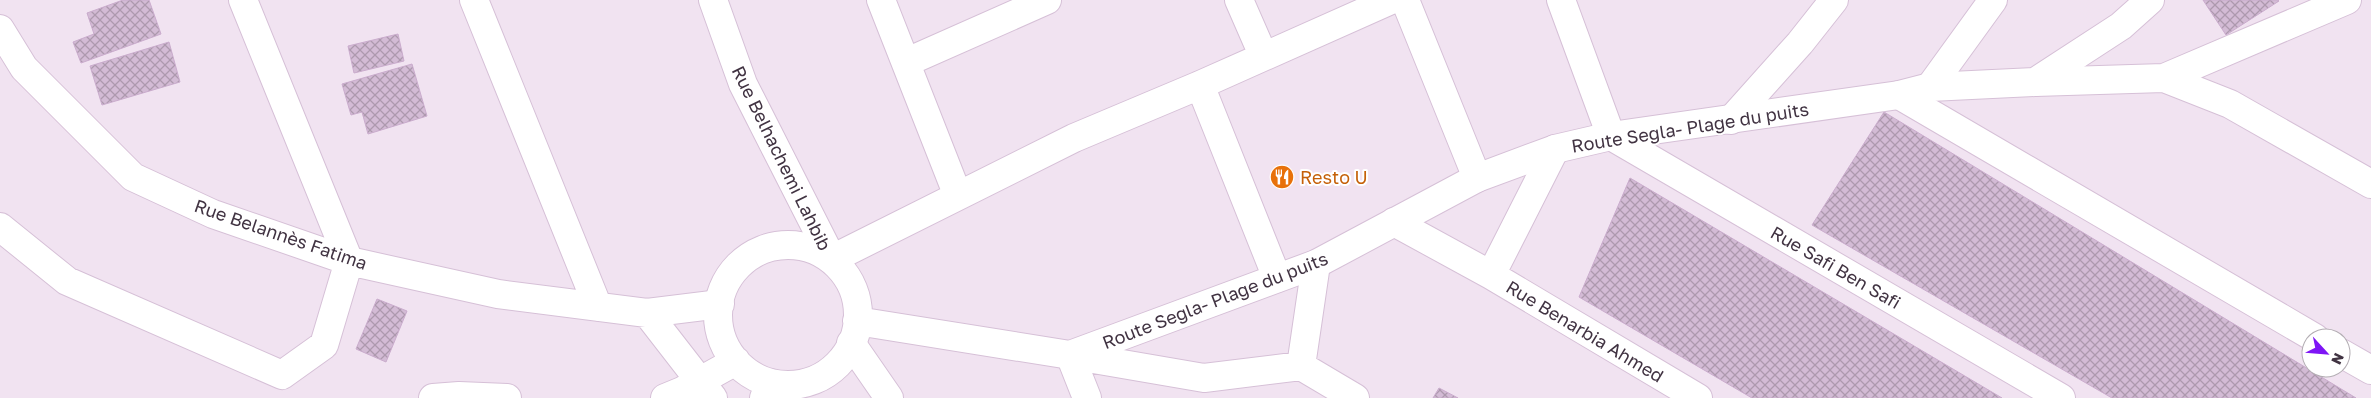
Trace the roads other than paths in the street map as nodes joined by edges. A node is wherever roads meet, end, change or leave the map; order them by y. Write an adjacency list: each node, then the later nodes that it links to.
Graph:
1 (243, 0): 31 (street)
2 (474, 0): 36 (street)
3 (713, 0): 30 (street, Rue Belhachemi Lahbib)
4 (881, 0): 16 (street)
5 (1047, 0): 16 (street)
6 (1239, 0): 15 (street)
7 (1391, 0): 15 (street)
8 (1405, 0): 25 (street)
9 (1561, 0): 23 (street)
10 (1834, 0): 22 (street)
11 (1993, 0): 20 (street)
12 (2150, 0): 18 (street)
13 (2347, 0): 17 (street)
14 (0, 29): 31 (street, Rue Belannès Fatima)
15 (1263, 56): 19 (street)
16 (907, 62): 27 (street)
17 (2164, 78): 18 (street, Route Segla- Plage du puits); 26 (street)
18 (2035, 82): 20 (street, Route Segla- Plage du puits)
19 (1200, 85): 27 (street); 34 (street)
20 (1930, 87): 21 (street, Route Segla- Plage du puits)
21 (1899, 96): 22 (street, Route Segla- Plage du puits); 38 (street)
22 (1731, 120): 23 (street, Route Segla- Plage du puits)
23 (1611, 136): 24 (street, Route Segla- Plage du puits); 54 (street, Rue Safi Ben Safi)
24 (1555, 149): 25 (street, Route Segla- Plage du puits); 33 (street, Rue Benarbia Ahmed)
25 (1477, 178): 28 (street, Route Segla- Plage du puits)
26 (2371, 184)
27 (958, 196): 30 (street)
28 (1394, 222): 32 (street, Route Segla- Plage du puits); 33 (street)
29 (0, 227): 31 (street)
30 (832, 259): 35 (street); 39 (street)
31 (349, 261): 36 (street, Rue Belannès Fatima)
32 (1316, 264): 34 (street, Route Segla- Plage du puits); 43 (street)
33 (1491, 275): 53 (street, Rue Benarbia Ahmed)
34 (1278, 278): 40 (street, Route Segla- Plage du puits)
35 (720, 304): 37 (street, Rue Belannès Fatima); 42 (street)
36 (598, 307): 37 (street, Rue Belannès Fatima)
37 (647, 313): 45 (street)
38 (2301, 330)
39 (854, 332): 40 (street, Route Segla- Plage du puits); 46 (street); 50 (street)
40 (1070, 354): 43 (street); 51 (street)
41 (2351, 359): 44 (street)
42 (736, 361): 45 (street); 46 (street)
43 (1302, 366): 52 (street)
44 (2371, 370)
45 (707, 390): 49 (street)
46 (767, 390)
47 (433, 398): 48 (street)
48 (507, 398)
49 (665, 398)
50 (890, 398)
51 (1087, 398)
52 (1355, 398)
53 (1698, 398)
54 (2061, 398)

